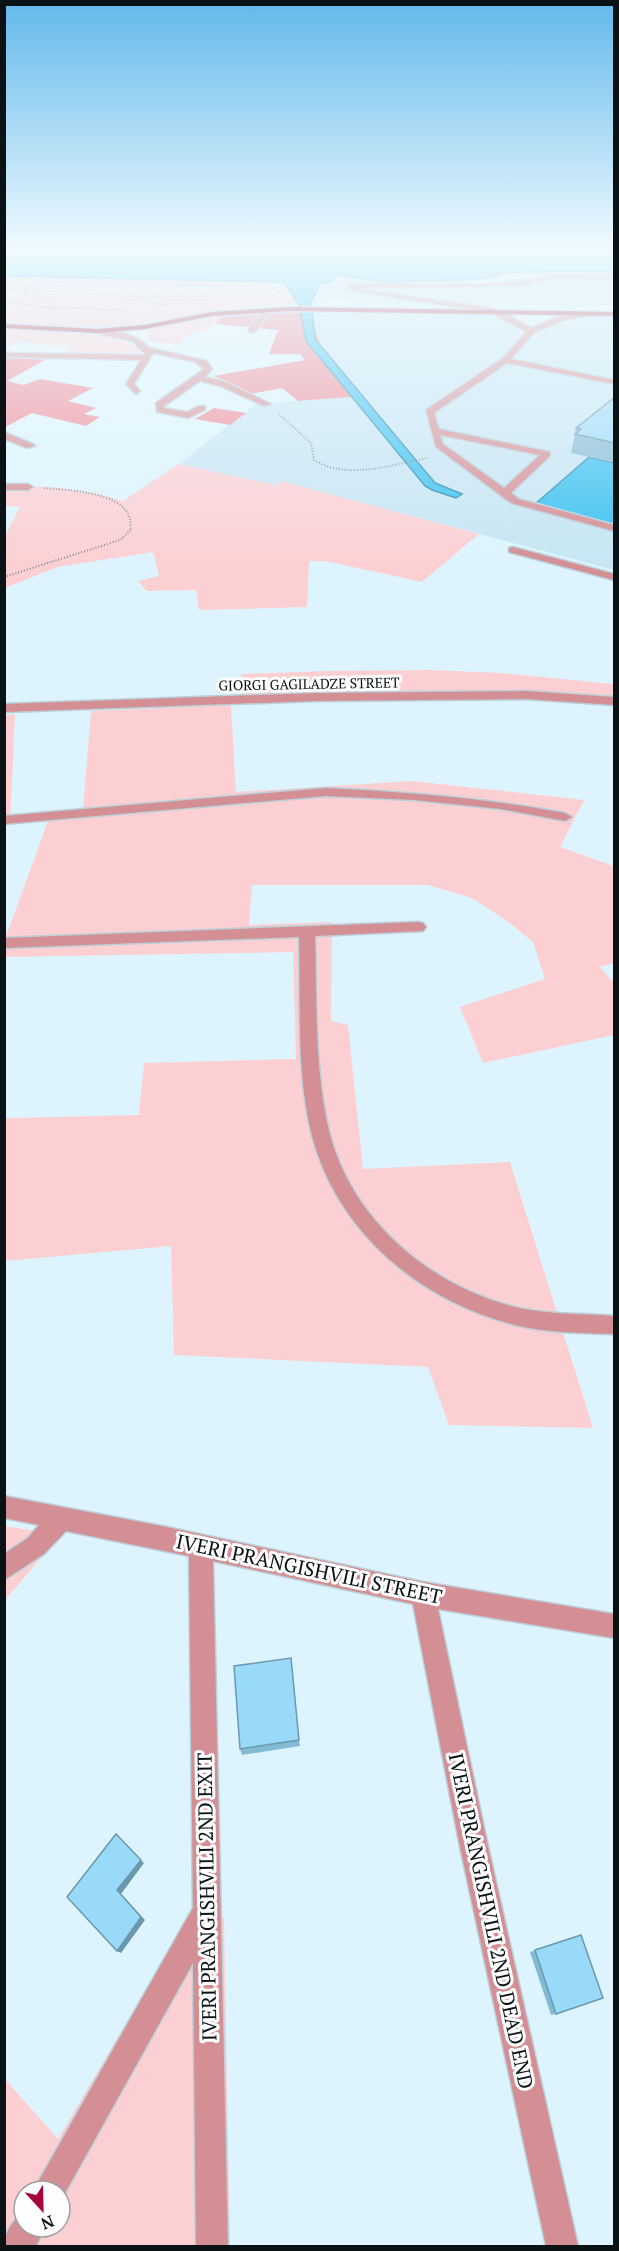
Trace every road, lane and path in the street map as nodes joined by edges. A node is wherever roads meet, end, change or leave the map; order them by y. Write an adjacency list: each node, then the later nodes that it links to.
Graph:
1 (147, 355): 7 (street)
2 (155, 355): 5 (street)
3 (510, 355): 4 (street)
4 (506, 360): 6 (street); 10 (street)
5 (200, 378): 8 (street); 9 (street)
6 (615, 382)
7 (136, 391)
8 (267, 404): 13 (path)
9 (202, 408)
10 (435, 431): 16 (street); 16 (street)
11 (4, 435): 12 (street)
12 (30, 446)
13 (428, 458)
14 (4, 487): 15 (street)
15 (28, 487): 19 (path)
16 (505, 493): 17 (street)
17 (615, 528)
18 (513, 550): 20 (street)
19 (4, 577)
20 (615, 577)
21 (615, 701): 22 (street, GIORGI GAGILADZE STREET)
22 (4, 708)
23 (565, 817): 24 (street)
24 (4, 820)
25 (418, 927): 26 (street)
26 (307, 931): 27 (street); 28 (street)
27 (4, 943)
28 (615, 1325)
29 (4, 1507): 30 (street, IVERI PRANGISHVILI STREET)
30 (62, 1518): 31 (street, IVERI PRANGISHVILI STREET); 32 (street)
31 (201, 1547): 33 (street, IVERI PRANGISHVILI STREET); 35 (street, IVERI PRANGISHVILI 2ND EXIT)
32 (4, 1568)
33 (423, 1594): 34 (street, IVERI PRANGISHVILI STREET); 38 (street, IVERI PRANGISHVILI 2ND DEAD END)
34 (615, 1626)
35 (208, 1909): 36 (street); 37 (street, IVERI PRANGISHVILI 2ND EXIT)
36 (56, 2179)
37 (212, 2247)
38 (562, 2247)

